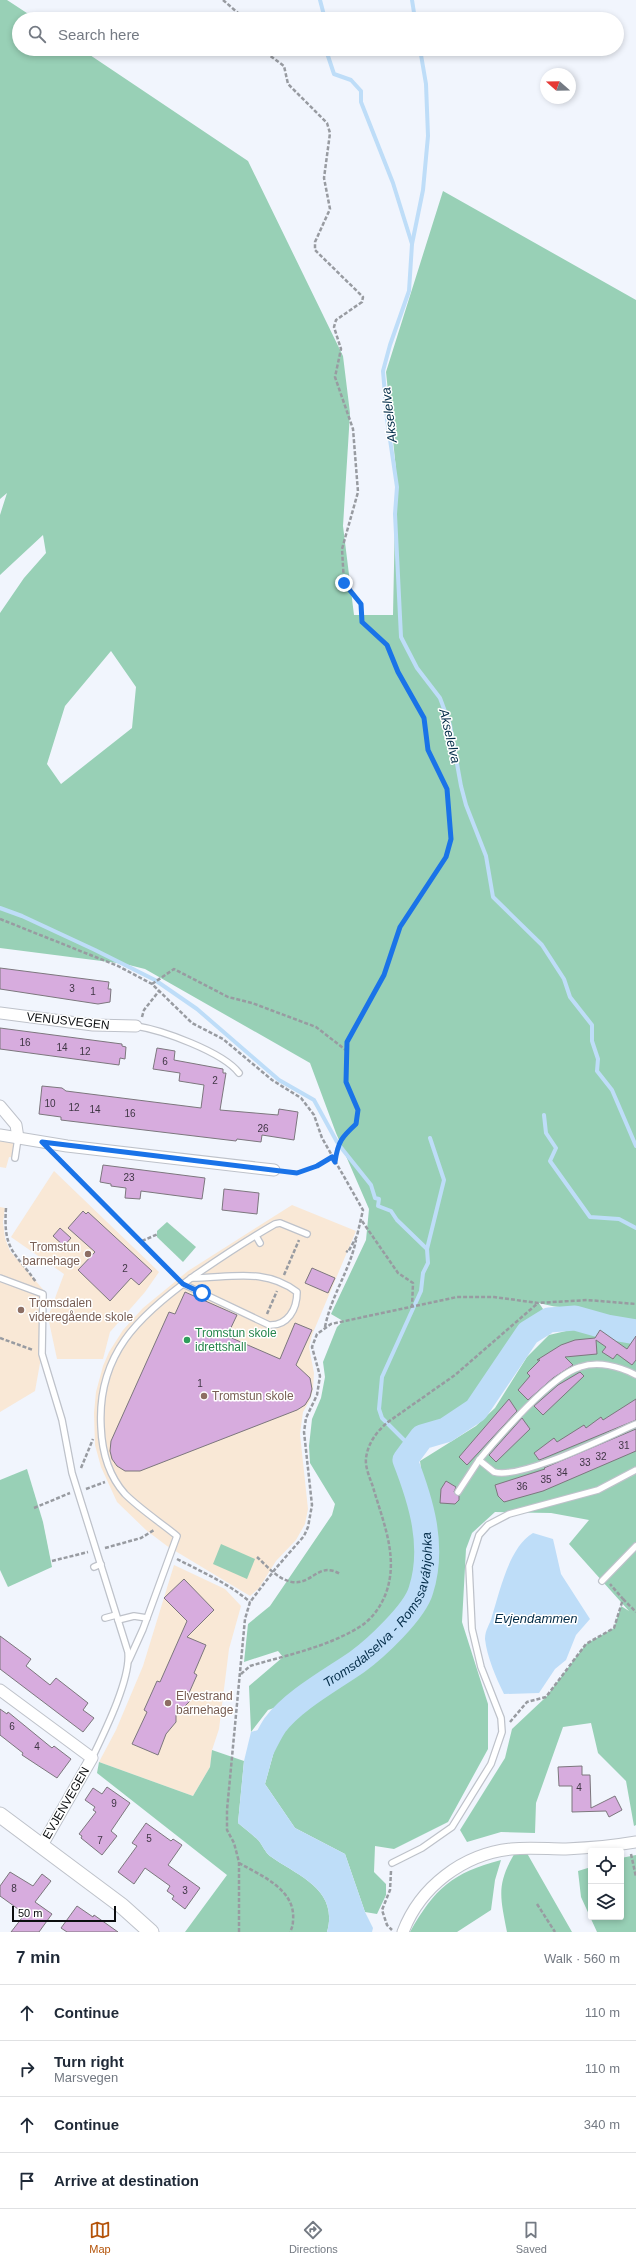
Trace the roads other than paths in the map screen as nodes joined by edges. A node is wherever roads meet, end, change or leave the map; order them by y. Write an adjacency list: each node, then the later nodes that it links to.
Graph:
1 (0, 1013): 2 (street, VENUSVEGEN)
2 (138, 1027): 3 (lane)
3 (239, 1073)
4 (0, 1106): 6 (street)
5 (0, 1136): 6 (street)
6 (18, 1138): 7 (lane); 8 (street)
7 (15, 1158)
8 (274, 1170)
9 (308, 1234): 10 (lane)
10 (256, 1236): 11 (lane); 13 (lane)
11 (260, 1243)
12 (0, 1278): 21 (lane)
13 (191, 1278): 14 (lane); 14 (lane)
14 (183, 1284): 26 (lane)
15 (636, 1375): 17 (lane)
16 (636, 1424): 17 (lane)
17 (479, 1460): 19 (lane)
18 (636, 1470): 33 (lane)
19 (458, 1492)
20 (636, 1546): 23 (lane)
21 (101, 1564): 22 (lane); 24 (lane)
22 (94, 1567)
23 (604, 1580)
24 (117, 1617): 25 (lane); 26 (lane); 27 (lane)
25 (105, 1618)
26 (147, 1618): 27 (lane)
27 (129, 1660): 29 (lane)
28 (0, 1690): 29 (street)
29 (92, 1758): 32 (street, EVJENVEGEN)
30 (0, 1815): 32 (street, EVJENVEGEN)
31 (636, 1842): 35 (street)
32 (41, 1847): 34 (street, EVJENVEGEN)
33 (392, 1863)
34 (151, 1932)
35 (403, 1932)

